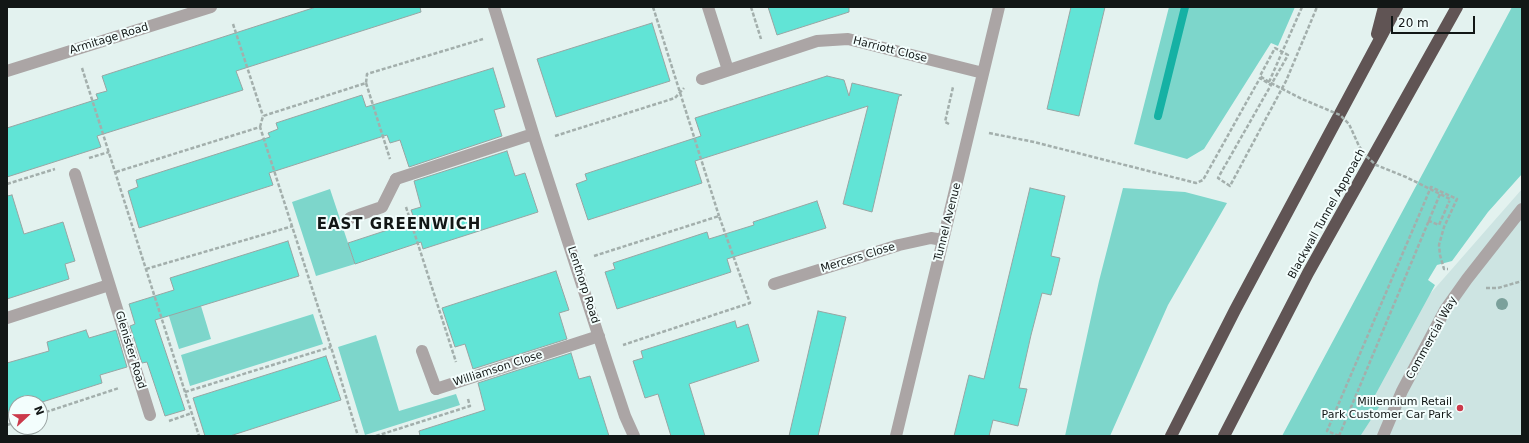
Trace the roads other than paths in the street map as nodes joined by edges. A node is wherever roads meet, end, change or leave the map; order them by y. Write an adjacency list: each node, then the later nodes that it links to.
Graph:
1 (211, 7): 10 (street, Armitage Road)
2 (494, 7): 13 (street, Lenthorp Road)
3 (708, 7): 9 (street)
4 (999, 7): 11 (street, Tunnel Avenue)
5 (1384, 7): 8 (highway)
6 (1396, 7): 8 (highway)
7 (1457, 7): 27 (highway, Blackwall Tunnel Approach)
8 (1373, 51): 26 (highway)
9 (728, 70): 11 (street, Harriott Close); 12 (street, Harriott Close)
10 (7, 71)
11 (983, 73): 17 (street, Tunnel Avenue)
12 (702, 79)
13 (535, 138): 16 (street); 21 (street, Lenthorp Road)
14 (75, 174): 19 (street, Glenister Road)
15 (1522, 209): 28 (street, Commercial Way)
16 (350, 218)
17 (943, 240): 18 (street, Mercers Close); 25 (street, Tunnel Avenue)
18 (774, 284)
19 (110, 285): 20 (street); 23 (street, Glenister Road)
20 (7, 318)
21 (599, 336): 22 (street, Williamson Close); 24 (street, Lenthorp Road)
22 (422, 351)
23 (150, 415)
24 (634, 436)
25 (896, 436)
26 (1171, 436)
27 (1224, 436)
28 (1383, 436)

